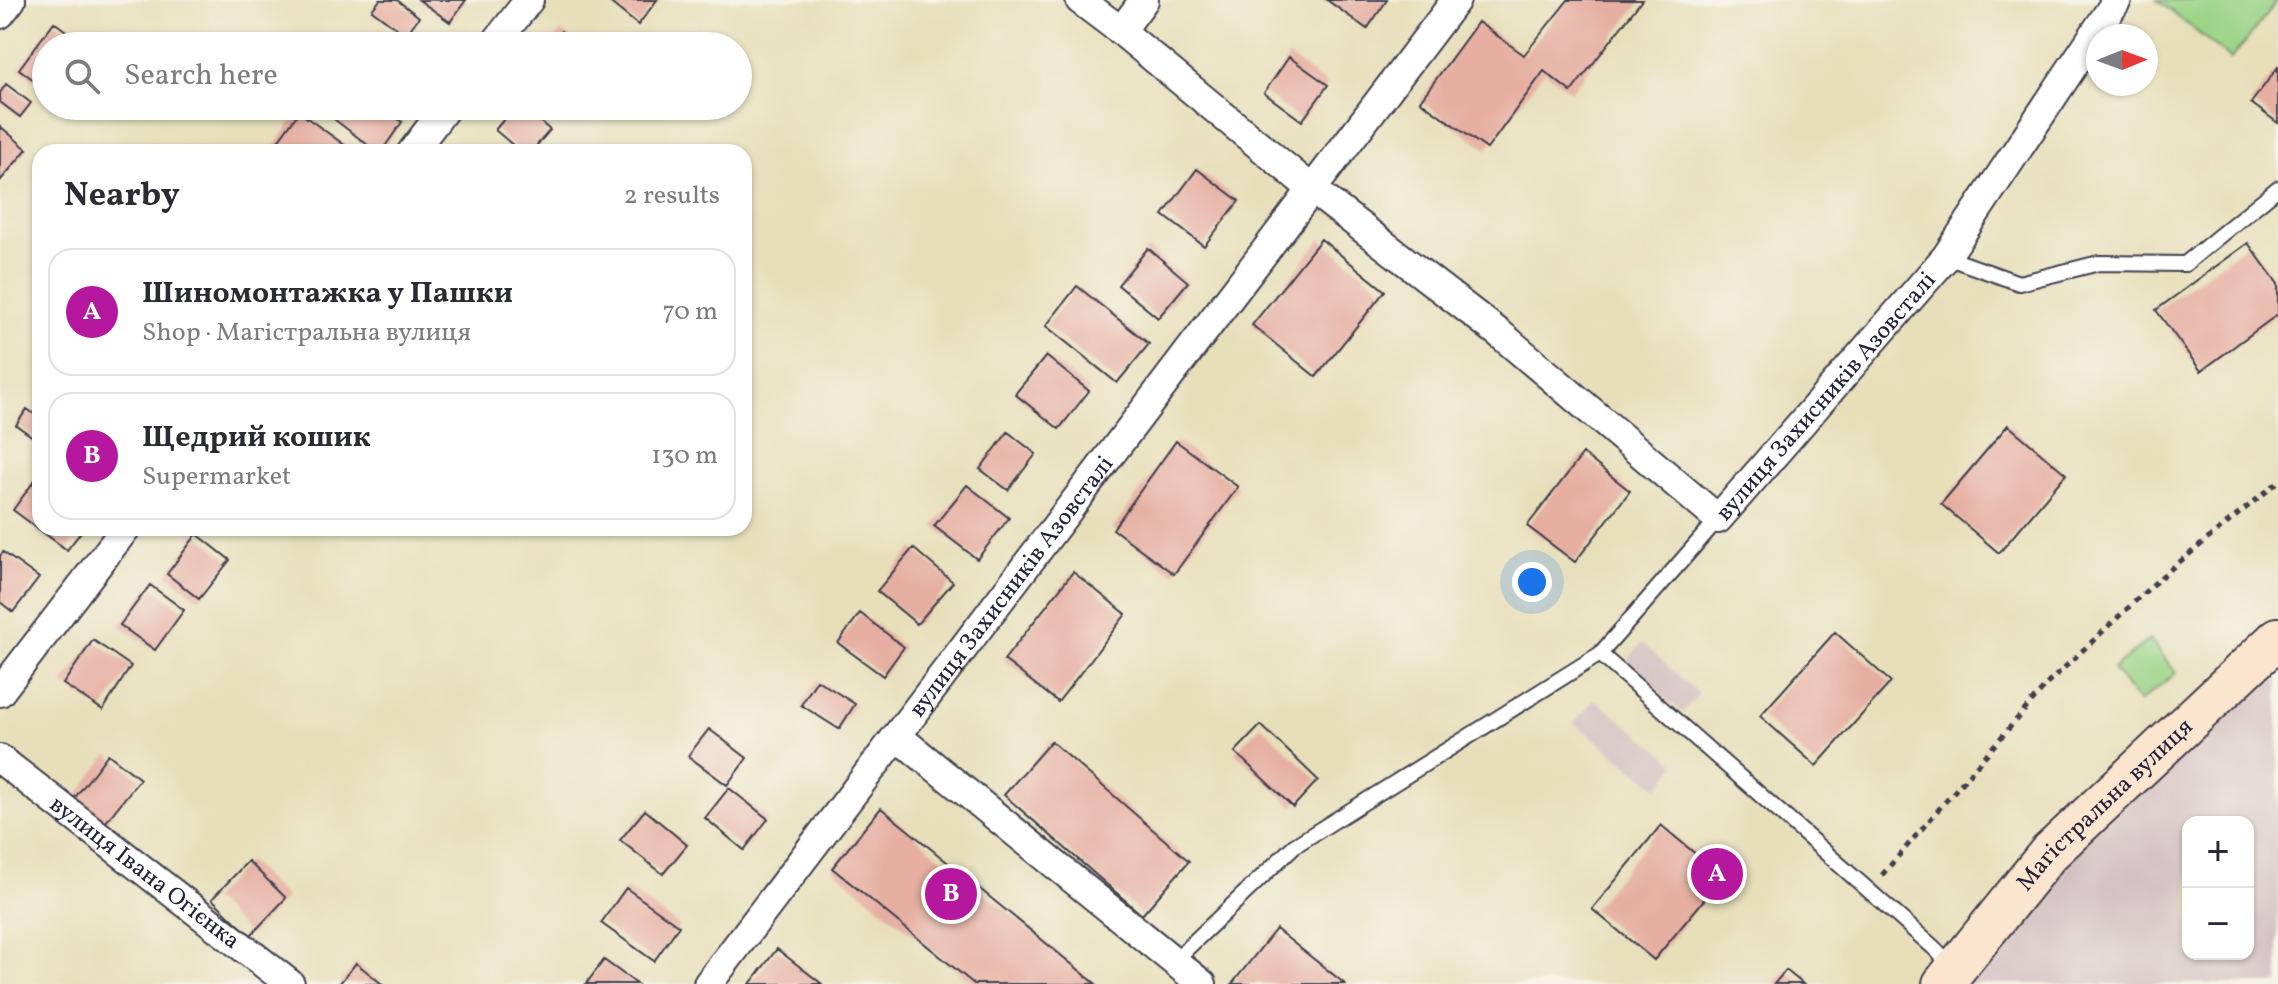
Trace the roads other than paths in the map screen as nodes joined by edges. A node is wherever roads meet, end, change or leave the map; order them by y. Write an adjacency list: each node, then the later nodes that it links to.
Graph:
1 (11, 0): 7 (street)
2 (529, 0): 9 (street)
3 (1080, 0): 8 (street)
4 (1144, 0): 8 (street)
5 (1456, 0): 13 (street, вулиця Захисників Азовсталі)
6 (2117, 0): 14 (street, вулиця Захисників Азовсталі)
7 (0, 14)
8 (1121, 31): 13 (street)
9 (504, 32)
10 (436, 120): 11 (street)
11 (418, 144)
12 (2278, 188): 14 (lane)
13 (1313, 190): 15 (street, вулиця Захисників Азовсталі); 20 (street, вулиця Захисників Азовсталі)
14 (1946, 257): 15 (street, вулиця Захисників Азовсталі)
15 (1718, 519): 18 (lane)
16 (120, 536): 19 (street)
17 (2278, 638): 23 (main road, Магістральна вулиця)
18 (1600, 654): 22 (lane); 23 (lane)
19 (0, 692)
20 (897, 736): 22 (street); 25 (street, вулиця Захисників Азовсталі)
21 (0, 759): 24 (street, вулиця Івана Огієнка)
22 (1175, 960): 26 (street)
23 (1949, 977)
24 (290, 984)
25 (708, 984)
26 (1202, 984)

